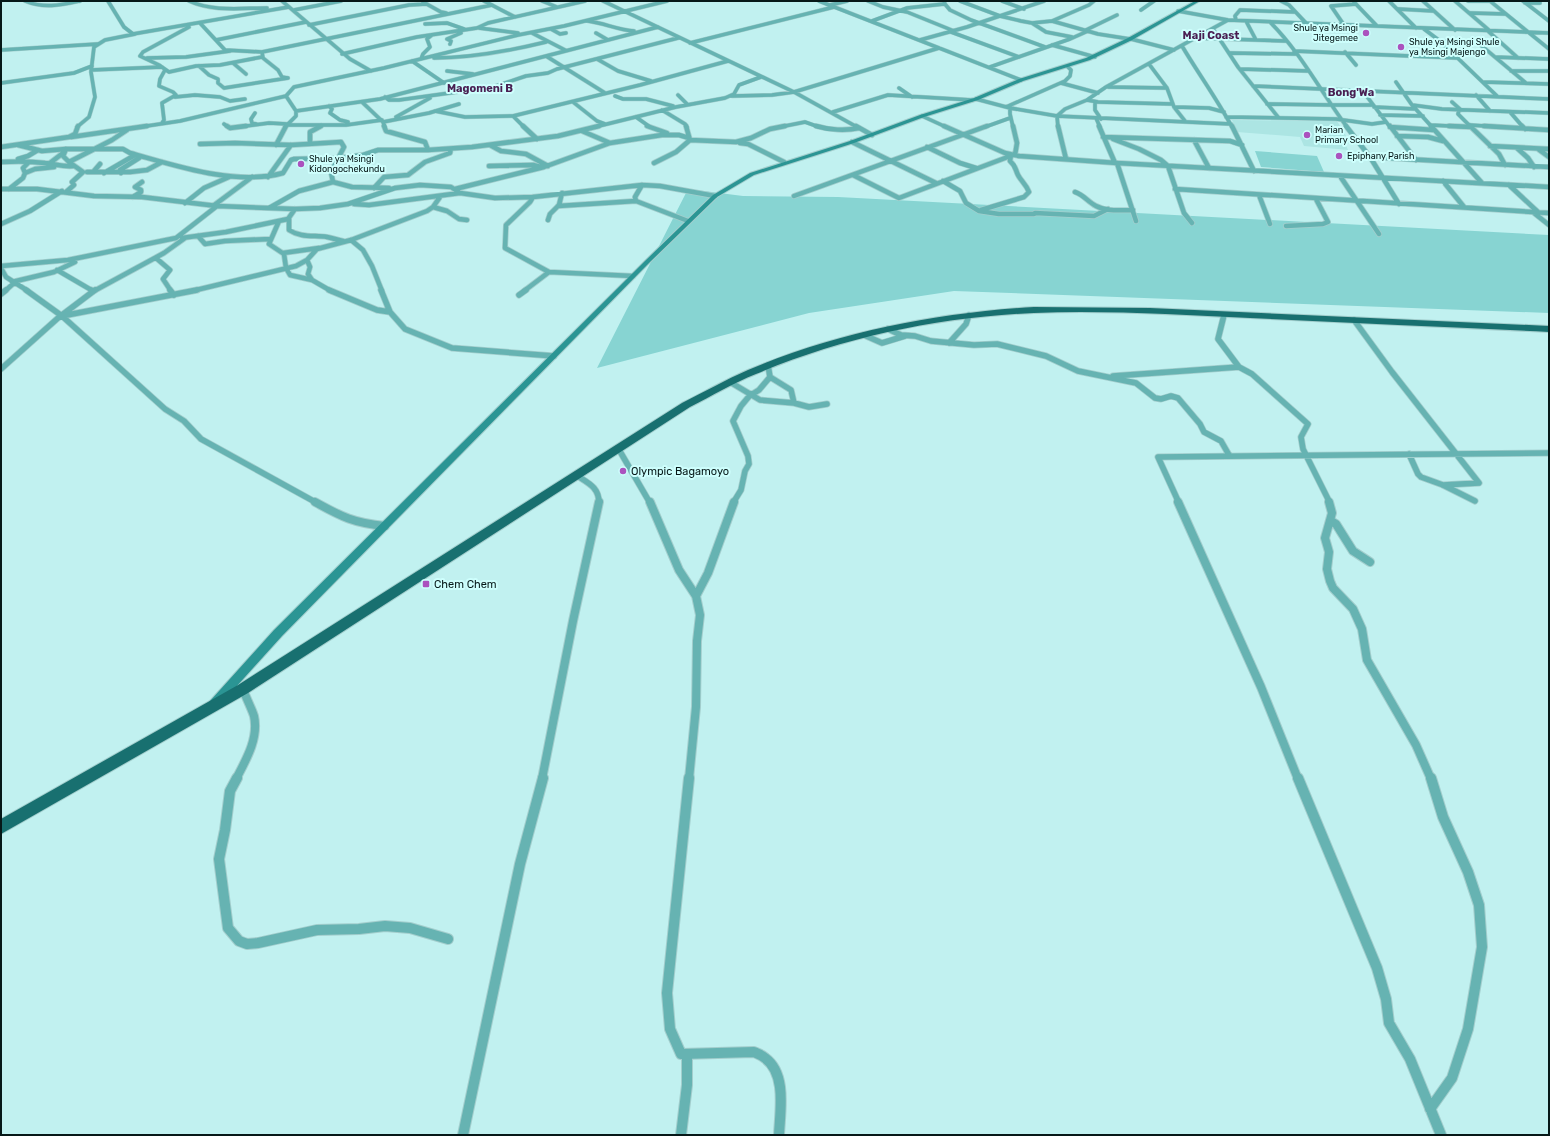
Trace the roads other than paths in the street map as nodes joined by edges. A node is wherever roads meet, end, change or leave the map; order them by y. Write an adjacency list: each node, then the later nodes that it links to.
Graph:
1 (26, 1): 2 (street)
2 (80, 1)
3 (108, 1): 95 (street)
4 (189, 1): 41 (street)
5 (282, 1): 38 (street)
6 (342, 1): 45 (street)
7 (421, 1): 32 (street)
8 (484, 1): 35 (street)
9 (542, 1): 39 (street)
10 (585, 1): 39 (street)
11 (604, 1): 46 (street)
12 (667, 1): 46 (street)
13 (819, 1): 36 (street)
14 (847, 1): 36 (street)
15 (868, 1): 47 (street)
16 (960, 1): 58 (street)
17 (1002, 1): 42 (street)
18 (1044, 1): 42 (street)
19 (1094, 1): 61 (street)
20 (1154, 1): 44 (street)
21 (1198, 1): 48 (main road)
22 (1281, 1): 50 (street)
23 (1353, 1): 34 (street)
24 (1389, 1): 43 (street)
25 (1423, 1): 49 (street)
26 (1455, 1): 52 (street)
27 (1468, 1): 28 (street)
28 (1490, 1): 54 (street)
29 (945, 2): 37 (street); 69 (street)
30 (1524, 2): 31 (street); 55 (street)
31 (1540, 3)
32 (427, 4): 51 (street); 73 (street)
33 (920, 4): 37 (street)
34 (1356, 4): 75 (street); 76 (street)
35 (492, 5): 51 (street); 59 (street)
36 (830, 5): 40 (street)
37 (925, 6): 47 (street)
38 (289, 7): 41 (street); 45 (street); 57 (street)
39 (558, 7): 59 (street)
40 (834, 7): 64 (street); 114 (street)
41 (226, 8): 57 (street)
42 (1024, 9): 58 (street)
43 (1398, 9): 49 (street); 80 (street)
44 (1141, 10)
45 (295, 11): 73 (street)
46 (623, 11): 60 (street); 77 (street)
47 (897, 11): 64 (street); 87 (street)
48 (1178, 11): 62 (street); 103 (main road)
49 (1434, 11): 86 (street)
50 (1295, 12): 63 (street); 71 (street)
51 (450, 13): 105 (street)
52 (1470, 13): 54 (street); 88 (street)
53 (1117, 14): 85 (street)
54 (1506, 14): 90 (street)
55 (1541, 15): 56 (street); 66 (street)
56 (1549, 15)
57 (239, 16): 68 (street)
58 (1000, 16): 69 (street); 70 (street)
59 (515, 17): 78 (street)
60 (584, 20): 79 (street); 82 (street)
61 (1052, 20): 70 (street); 85 (street)
62 (1228, 20): 63 (street); 83 (street)
63 (1236, 20): 65 (street)
64 (872, 21): 107 (street)
65 (1246, 21): 67 (street); 108 (street)
66 (1549, 21)
67 (1270, 22): 71 (street); 109 (street)
68 (200, 23): 72 (street); 104 (street)
69 (979, 23): 87 (street); 121 (street)
70 (1032, 23): 100 (street)
71 (1306, 23): 75 (street)
72 (195, 24): 95 (street); 137 (street)
73 (307, 24): 104 (street); 105 (street)
74 (425, 24): 81 (street)
75 (1344, 24): 76 (street)
76 (1377, 26): 80 (street)
77 (658, 27): 89 (street); 99 (street)
78 (476, 28): 81 (street); 97 (street)
79 (611, 28): 89 (street); 98 (street)
80 (1416, 28): 84 (street)
81 (463, 29): 96 (street); 116 (street)
82 (551, 29): 91 (street); 92 (street)
83 (1213, 29): 101 (street); 102 (street)
84 (1424, 29): 86 (street); 110 (street)
85 (1087, 30): 100 (street); 103 (street)
86 (1455, 30): 88 (street)
87 (952, 31): 107 (street); 135 (street)
88 (1489, 31): 90 (street); 113 (street)
89 (638, 32): 98 (street)
90 (1529, 32): 94 (street); 118 (street)
91 (532, 33): 97 (street); 111 (street)
92 (566, 33)
93 (596, 33): 106 (street)
94 (1549, 33)
95 (135, 34): 115 (street)
96 (434, 34): 131 (street); 141 (street)
97 (522, 34): 138 (street)
98 (620, 37): 106 (street)
99 (678, 38): 114 (street); 142 (street)
100 (1072, 38): 117 (street)
101 (1193, 38): 102 (street); 120 (street)
102 (1219, 38): 108 (street); 129 (street)
103 (1130, 39): 126 (street); 134 (main road)
104 (216, 40): 127 (street)
105 (327, 40): 131 (street); 132 (street)
106 (608, 40): 125 (street)
107 (920, 40): 122 (street)
108 (1256, 40): 109 (street)
109 (1286, 41): 130 (street)
110 (1440, 41): 112 (street); 139 (street)
111 (546, 42): 125 (street); 138 (street)
112 (1477, 42): 113 (street); 136 (street)
113 (1500, 42): 140 (street)
114 (690, 43): 145 (street)
115 (98, 44): 124 (street); 153 (street)
116 (450, 44)
117 (1052, 45): 121 (street); 134 (street)
118 (1544, 45): 119 (street); 123 (street)
119 (1549, 45)
120 (1182, 46): 126 (street); 224 (street)
121 (1045, 47): 135 (street)
122 (939, 48): 151 (street); 181 (street)
123 (1549, 49)
124 (1, 50)
125 (565, 50): 133 (street)
126 (1174, 50): 147 (street)
127 (232, 51): 132 (street); 137 (street)
128 (1345, 52): 130 (street); 139 (street); 149 (street)
129 (1230, 53): 130 (street); 155 (street)
130 (1295, 53): 156 (street)
131 (342, 54): 157 (street)
132 (262, 55): 146 (street); 166 (street)
133 (546, 56): 150 (street); 162 (street)
134 (1095, 56): 152 (main road)
135 (1019, 57): 151 (street)
136 (1495, 57): 140 (street); 159 (street)
137 (142, 58): 154 (street)
138 (426, 58): 141 (street)
139 (1457, 58): 168 (street)
140 (1518, 58): 143 (street)
141 (421, 59): 144 (street)
142 (597, 59): 150 (street); 165 (street)
143 (1549, 60)
144 (412, 61): 157 (street); 170 (street)
145 (728, 61): 163 (street); 165 (street)
146 (233, 63): 148 (street); 161 (street)
147 (1149, 64): 176 (street); 178 (street)
148 (199, 66): 154 (street); 175 (street)
149 (1356, 66)
150 (565, 67): 183 (street); 184 (street)
151 (990, 67): 164 (street)
152 (1068, 67): 164 (main road); 171 (street)
153 (92, 68): 154 (street); 169 (street); 266 (street)
154 (164, 69): 192 (street)
155 (1240, 69): 156 (street); 174 (street)
156 (1309, 70): 179 (street)
157 (371, 71): 166 (street)
158 (447, 71): 162 (street)
159 (1511, 71): 160 (street); 172 (street)
160 (1549, 71)
161 (246, 74)
162 (477, 74): 170 (street)
163 (761, 77): 181 (street); 190 (street)
164 (1022, 80): 200 (main road)
165 (652, 81): 184 (street)
166 (292, 82): 175 (street); 188 (street)
167 (1396, 82): 182 (street)
168 (1483, 82): 172 (street); 191 (street)
169 (1, 83)
170 (444, 83): 194 (street)
171 (1061, 83): 185 (street); 215 (street)
172 (1526, 83): 173 (street)
173 (1549, 84)
174 (1253, 86): 179 (street); 208 (street)
175 (221, 87): 193 (street)
176 (1106, 87): 178 (street); 185 (street)
177 (899, 88): 197 (street)
178 (1167, 88): 212 (street)
179 (1322, 89): 180 (street); 209 (street)
180 (1362, 90): 182 (street); 213 (street)
181 (794, 92): 190 (street); 223 (street)
182 (1403, 92): 187 (street); 210 (street)
183 (447, 93): 195 (street); 196 (street)
184 (605, 93): 203 (street)
185 (1098, 93): 201 (street)
186 (678, 95): 207 (street)
187 (1476, 95): 191 (street); 222 (street)
188 (286, 96): 216 (street); 220 (street)
189 (616, 96): 214 (street)
190 (732, 96): 207 (street)
191 (1497, 96): 199 (street)
192 (175, 97): 193 (street); 245 (street)
193 (223, 97): 198 (street); 216 (street)
194 (385, 97): 195 (street); 202 (street)
195 (432, 97): 242 (street)
196 (453, 97)
197 (912, 98): 200 (street); 223 (street)
198 (245, 99)
199 (1549, 99)
200 (974, 100): 215 (street); 231 (main road)
201 (1088, 100): 204 (street); 232 (street)
202 (362, 102): 211 (street); 242 (street)
203 (573, 102): 230 (street); 249 (street)
204 (1095, 102): 212 (street); 240 (street)
205 (1452, 102): 219 (street)
206 (459, 104): 221 (street)
207 (687, 104): 214 (street)
208 (1267, 104): 209 (street); 236 (street)
209 (1331, 105): 213 (street); 241 (street)
210 (1412, 105): 217 (street); 219 (street)
211 (329, 106): 220 (street); 248 (street)
212 (1174, 106): 224 (street); 243 (street)
213 (1373, 106): 217 (street); 229 (street)
214 (676, 107): 218 (street)
215 (1008, 107): 232 (street); 237 (street)
216 (232, 108): 245 (street)
217 (1416, 109): 233 (street)
218 (662, 110): 234 (street); 269 (street)
219 (1460, 110): 222 (street); 254 (street)
220 (296, 111): 251 (street)
221 (435, 111): 230 (street); 242 (street)
222 (1490, 111): 225 (street)
223 (833, 112): 256 (street)
224 (1224, 112): 235 (street)
225 (1510, 112): 227 (street); 257 (street)
226 (255, 113): 247 (street)
227 (1544, 113): 228 (street); 239 (street)
228 (1549, 113)
229 (1380, 115): 233 (street); 244 (street)
230 (513, 116): 268 (street)
231 (922, 116): 263 (street); 264 (main road)
232 (1057, 116): 238 (street); 299 (street)
233 (1422, 116): 253 (street)
234 (636, 117): 249 (street); 262 (street)
235 (1226, 117): 236 (street); 250 (street)
236 (1278, 117): 241 (street)
237 (1010, 118): 263 (street); 294 (street)
238 (1096, 118): 240 (street); 267 (street)
239 (1549, 118)
240 (1101, 119): 243 (street)
241 (1341, 119): 244 (street); 296 (street)
242 (384, 121): 248 (street); 290 (street)
243 (1185, 122): 250 (street)
244 (1386, 122): 255 (street)
245 (162, 123): 266 (street)
246 (224, 124): 247 (street)
247 (256, 124): 251 (street)
248 (353, 124): 252 (street)
249 (605, 124): 261 (street)
250 (1231, 124): 281 (street)
251 (287, 125): 252 (street); 279 (street)
252 (323, 125): 276 (street)
253 (1430, 125): 254 (street); 259 (street)
254 (1471, 126): 257 (street); 282 (street)
255 (1390, 127): 259 (street); 265 (street)
256 (859, 128): 264 (street); 272 (street)
257 (1525, 128): 260 (street)
258 (127, 130): 289 (street)
259 (1434, 130): 271 (street)
260 (1549, 130)
261 (581, 131): 268 (street); 274 (street)
262 (671, 134): 269 (street); 274 (street)
263 (962, 134): 284 (street); 294 (street)
264 (872, 135): 273 (main road)
265 (1397, 136): 271 (street); 301 (street)
266 (71, 137): 278 (street)
267 (1105, 137): 270 (street); 309 (street); 315 (street)
268 (537, 139): 277 (street)
269 (690, 139): 272 (street); 308 (street)
270 (1194, 140): 281 (street); 321 (street)
271 (1443, 141): 310 (street)
272 (736, 142): 305 (street)
273 (852, 142): 300 (street); 305 (main road)
274 (610, 143): 318 (street)
275 (200, 144): 279 (street)
276 (310, 144): 280 (street); 298 (street)
277 (490, 144): 286 (street); 318 (street)
278 (18, 145): 283 (street); 291 (street)
279 (276, 145): 280 (street)
280 (291, 145): 333 (street)
281 (1242, 145): 324 (street)
282 (1490, 146): 285 (street); 313 (street)
283 (1, 147)
284 (927, 147): 300 (street); 320 (street)
285 (1517, 148): 287 (street); 319 (street)
286 (452, 149): 290 (street); 344 (street)
287 (1538, 149): 288 (street); 297 (street)
288 (1549, 149)
289 (93, 150): 292 (street); 293 (street); 311 (street)
290 (428, 150): 298 (street)
291 (40, 151): 292 (street); 303 (street)
292 (65, 151): 307 (street); 311 (street)
293 (135, 155): 295 (street); 327 (street)
294 (1013, 155): 299 (street); 320 (street); 376 (street)
295 (142, 156): 304 (street); 328 (street)
296 (1370, 157): 301 (street); 334 (street)
297 (1549, 157)
298 (339, 158): 333 (street); 338 (street)
299 (1066, 159): 309 (street)
300 (890, 160): 329 (street); 339 (street)
301 (1416, 160): 310 (street)
302 (12, 161): 303 (street); 306 (street); 316 (street)
303 (3, 162)
304 (162, 162): 328 (street); 330 (street)
305 (784, 162): 357 (main road)
306 (28, 163): 307 (street); 326 (street)
307 (50, 163): 317 (street)
308 (654, 163)
309 (1116, 163): 315 (street); 375 (street)
310 (1463, 163): 313 (street); 340 (street)
311 (71, 164): 317 (street); 351 (street)
312 (100, 164): 323 (street)
313 (1505, 165): 319 (street)
314 (489, 166): 318 (street)
315 (1168, 166): 321 (street); 350 (street)
316 (1, 167)
317 (59, 167): 326 (street)
318 (546, 167): 349 (street)
319 (1534, 167): 322 (street)
320 (976, 168): 335 (street)
321 (1209, 168): 324 (street)
322 (1549, 168)
323 (94, 171): 325 (street); 327 (street)
324 (1254, 171): 331 (street)
325 (86, 172)
326 (25, 173): 347 (street)
327 (104, 173): 328 (street)
328 (121, 173)
329 (853, 175): 339 (street); 358 (street)
330 (230, 176): 332 (street); 365 (street)
331 (1340, 176): 334 (street); 364 (street)
332 (252, 177): 333 (street); 368 (street)
333 (268, 177)
334 (1382, 177): 336 (street); 367 (street)
335 (943, 180): 339 (street); 376 (street)
336 (1443, 181): 340 (street); 371 (street)
337 (142, 182): 359 (street)
338 (333, 182): 344 (street); 372 (street)
339 (936, 183)
340 (1482, 183): 342 (street)
341 (642, 185): 354 (street); 357 (street); 363 (street)
342 (1508, 185): 343 (street); 377 (street)
343 (1549, 187)
344 (374, 188): 345 (street)
345 (395, 188): 349 (street); 366 (street)
346 (1, 189): 347 (street)
347 (9, 189): 348 (street)
348 (15, 189): 351 (street); 355 (street)
349 (455, 189): 353 (street)
350 (1176, 189): 356 (street); 385 (street)
351 (64, 191): 359 (street); 386 (street)
352 (1075, 192): 374 (street)
353 (460, 193): 360 (street); 361 (street)
354 (562, 193): 361 (street); 369 (street)
355 (1, 194)
356 (1259, 195): 362 (street); 387 (street)
357 (715, 196): 383 (main road)
358 (794, 196)
359 (133, 197): 365 (street)
360 (440, 197): 366 (street); 370 (street)
361 (533, 197): 405 (street)
362 (1316, 199): 364 (street); 389 (street)
363 (636, 201): 369 (street); 383 (street)
364 (1355, 201): 367 (street); 390 (street)
365 (185, 202): 368 (street)
366 (348, 204): 373 (street)
367 (1399, 204): 371 (street)
368 (215, 206): 372 (street); 392 (street)
369 (558, 206): 381 (street)
370 (433, 207): 380 (street); 395 (street)
371 (1464, 207): 377 (street)
372 (269, 208): 373 (street)
373 (295, 209): 379 (street)
374 (1108, 209): 375 (street); 376 (street)
375 (1132, 210): 384 (street)
376 (979, 211)
377 (1537, 213): 378 (street); 388 (street)
378 (1549, 213)
379 (289, 218): 382 (street); 396 (street)
380 (467, 220)
381 (548, 220)
382 (279, 221): 391 (street); 394 (street)
383 (688, 221): 406 (main road)
384 (1136, 221)
385 (1192, 222)
386 (1, 224)
387 (1270, 224)
388 (1549, 225)
389 (1286, 226)
390 (1379, 234)
391 (198, 236): 393 (street); 394 (street)
392 (176, 238): 393 (street); 399 (street)
393 (186, 238): 400 (street)
394 (270, 239): 398 (street)
395 (351, 240): 396 (street); 413 (street)
396 (344, 242): 397 (street)
397 (328, 246): 398 (street); 401 (street)
398 (283, 252): 404 (street)
399 (84, 258): 402 (street); 403 (street)
400 (156, 258): 409 (street); 411 (street)
401 (307, 260): 404 (street); 407 (street)
402 (1, 267): 408 (street)
403 (57, 270): 408 (street); 409 (street)
404 (284, 270): 407 (street); 411 (street)
405 (549, 272): 406 (street); 412 (street)
406 (633, 276): 423 (main road)
407 (312, 280): 413 (street)
408 (13, 283): 410 (street); 414 (street)
409 (93, 291): 414 (street)
410 (1, 294)
411 (174, 295): 414 (street)
412 (519, 295)
413 (390, 312): 423 (street)
414 (62, 315): 426 (street); 443 (street)
415 (969, 315): 416 (highway); 418 (highway); 422 (street)
416 (1224, 315): 417 (highway); 425 (street)
417 (1354, 320): 419 (highway); 436 (street)
418 (888, 329): 420 (highway); 421 (street)
419 (1549, 329)
420 (864, 335): 421 (street); 424 (highway)
421 (906, 336): 422 (street)
422 (949, 343): 427 (street)
423 (554, 356): 443 (main road)
424 (768, 365): 428 (street); 429 (highway)
425 (1239, 367): 427 (street); 438 (street)
426 (1, 369)
427 (1109, 376): 437 (street)
428 (770, 377): 430 (street); 431 (street)
429 (730, 382): 430 (street); 433 (highway)
430 (751, 395): 431 (street); 445 (street)
431 (794, 402): 432 (street)
432 (827, 404)
433 (618, 448): 439 (highway); 445 (street)
434 (1549, 453): 436 (street)
435 (1409, 454): 436 (street); 438 (street); 440 (street)
436 (1455, 454): 440 (street)
437 (1229, 455): 438 (street); 451 (street)
438 (1306, 455): 442 (street)
439 (576, 475): 446 (highway); 452 (street)
440 (1443, 485): 441 (street)
441 (1475, 501)
442 (1331, 520): 444 (street); 451 (street)
443 (385, 526): 447 (main road)
444 (1370, 562)
445 (696, 596): 450 (street)
446 (243, 689): 447 (highway); 449 (street)
447 (211, 707): 448 (highway)
448 (1, 827)
449 (448, 939)
450 (687, 1054): 453 (street); 454 (street)
451 (1430, 1109): 455 (street)
452 (463, 1135)
453 (681, 1135)
454 (779, 1135)
455 (1441, 1135)

